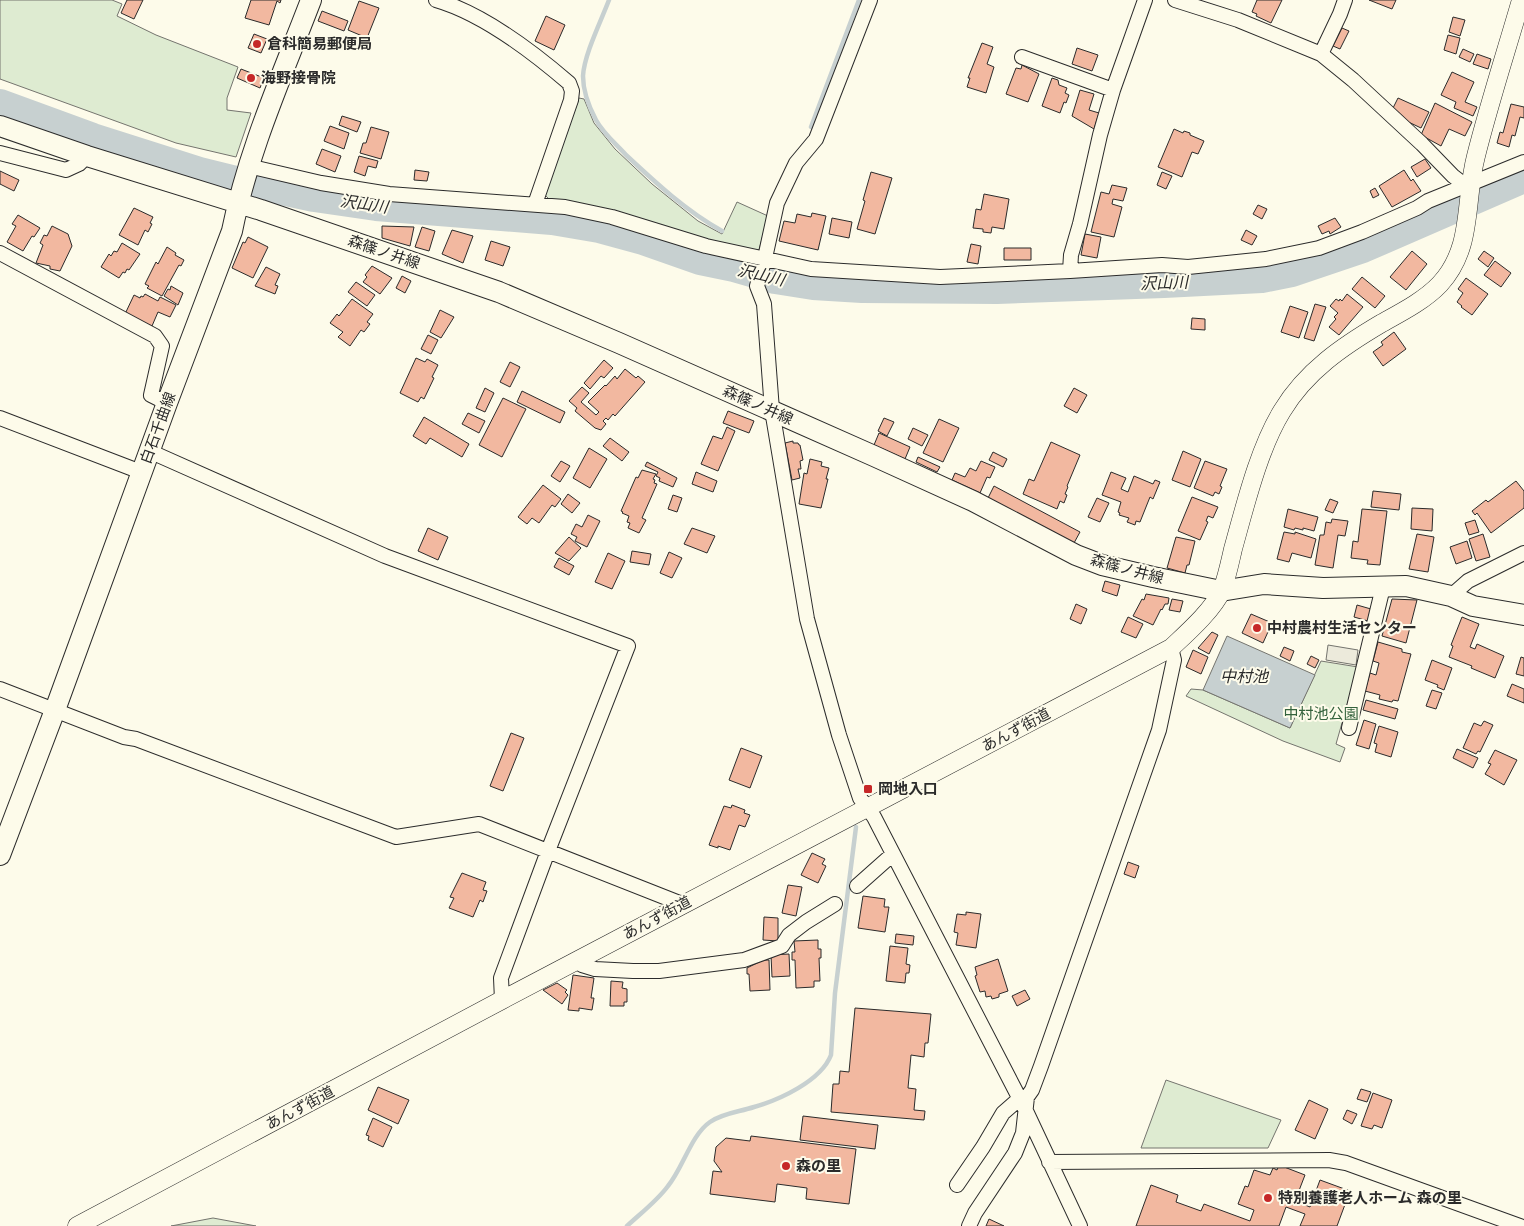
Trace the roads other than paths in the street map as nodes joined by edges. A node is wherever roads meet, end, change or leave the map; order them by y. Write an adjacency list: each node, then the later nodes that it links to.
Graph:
1 (311, 0): 15 (main road, 白石千曲線)
2 (439, 0): 18 (street)
3 (870, 0): 20 (street)
4 (1145, 0): 10 (street)
5 (1175, 0): 8 (street)
6 (1345, 0): 8 (street)
7 (1521, 0): 16 (street)
8 (1321, 54): 16 (street)
9 (1022, 57): 10 (street)
10 (1113, 90): 21 (street)
11 (0, 126): 13 (main road, 森篠ノ井線)
12 (0, 153): 13 (street)
13 (86, 156): 17 (main road, 森篠ノ井線)
14 (1524, 162): 16 (street)
15 (248, 167): 17 (main road, 白石千曲線); 18 (street)
16 (1469, 186): 21 (street); 29 (street)
17 (238, 200): 22 (main road, 白石千曲線); 23 (main road, 森篠ノ井線)
18 (535, 204): 20 (street)
19 (0, 253): 22 (street)
20 (764, 262): 21 (street); 23 (street)
21 (1070, 272)
22 (167, 403): 25 (main road, 白石千曲線)
23 (772, 410): 29 (main road, 森篠ノ井線); 36 (street)
24 (0, 418): 26 (street)
25 (149, 451): 26 (main road, 白石千曲線); 37 (street)
26 (141, 472): 34 (main road, 白石千曲線)
27 (1524, 553): 30 (street)
28 (1383, 587): 29 (main road, 森篠ノ井線); 30 (main road, 森篠ノ井線); 35 (street)
29 (1222, 591): 32 (street, あんず街道)
30 (1451, 596): 31 (main road, 森篠ノ井線)
31 (1524, 615)
32 (1171, 648): 36 (street, あんず街道); 45 (street)
33 (0, 689): 34 (street)
34 (55, 710): 37 (street); 39 (main road, 白石千曲線)
35 (1348, 728)
36 (866, 808): 38 (street); 41 (street, あんず街道)
37 (548, 851): 41 (street); 44 (street)
38 (893, 854): 40 (street); 45 (street)
39 (0, 855)
40 (857, 886)
41 (682, 904): 43 (street, あんず街道)
42 (835, 904): 43 (street)
43 (577, 961): 44 (street, あんず街道)
44 (502, 1000): 48 (street, あんず街道)
45 (1023, 1105): 46 (street); 47 (street); 49 (street)
46 (1049, 1162): 50 (street); 51 (street)
47 (957, 1185)
48 (77, 1226)
49 (969, 1226)
50 (1080, 1226)
51 (1520, 1226)

